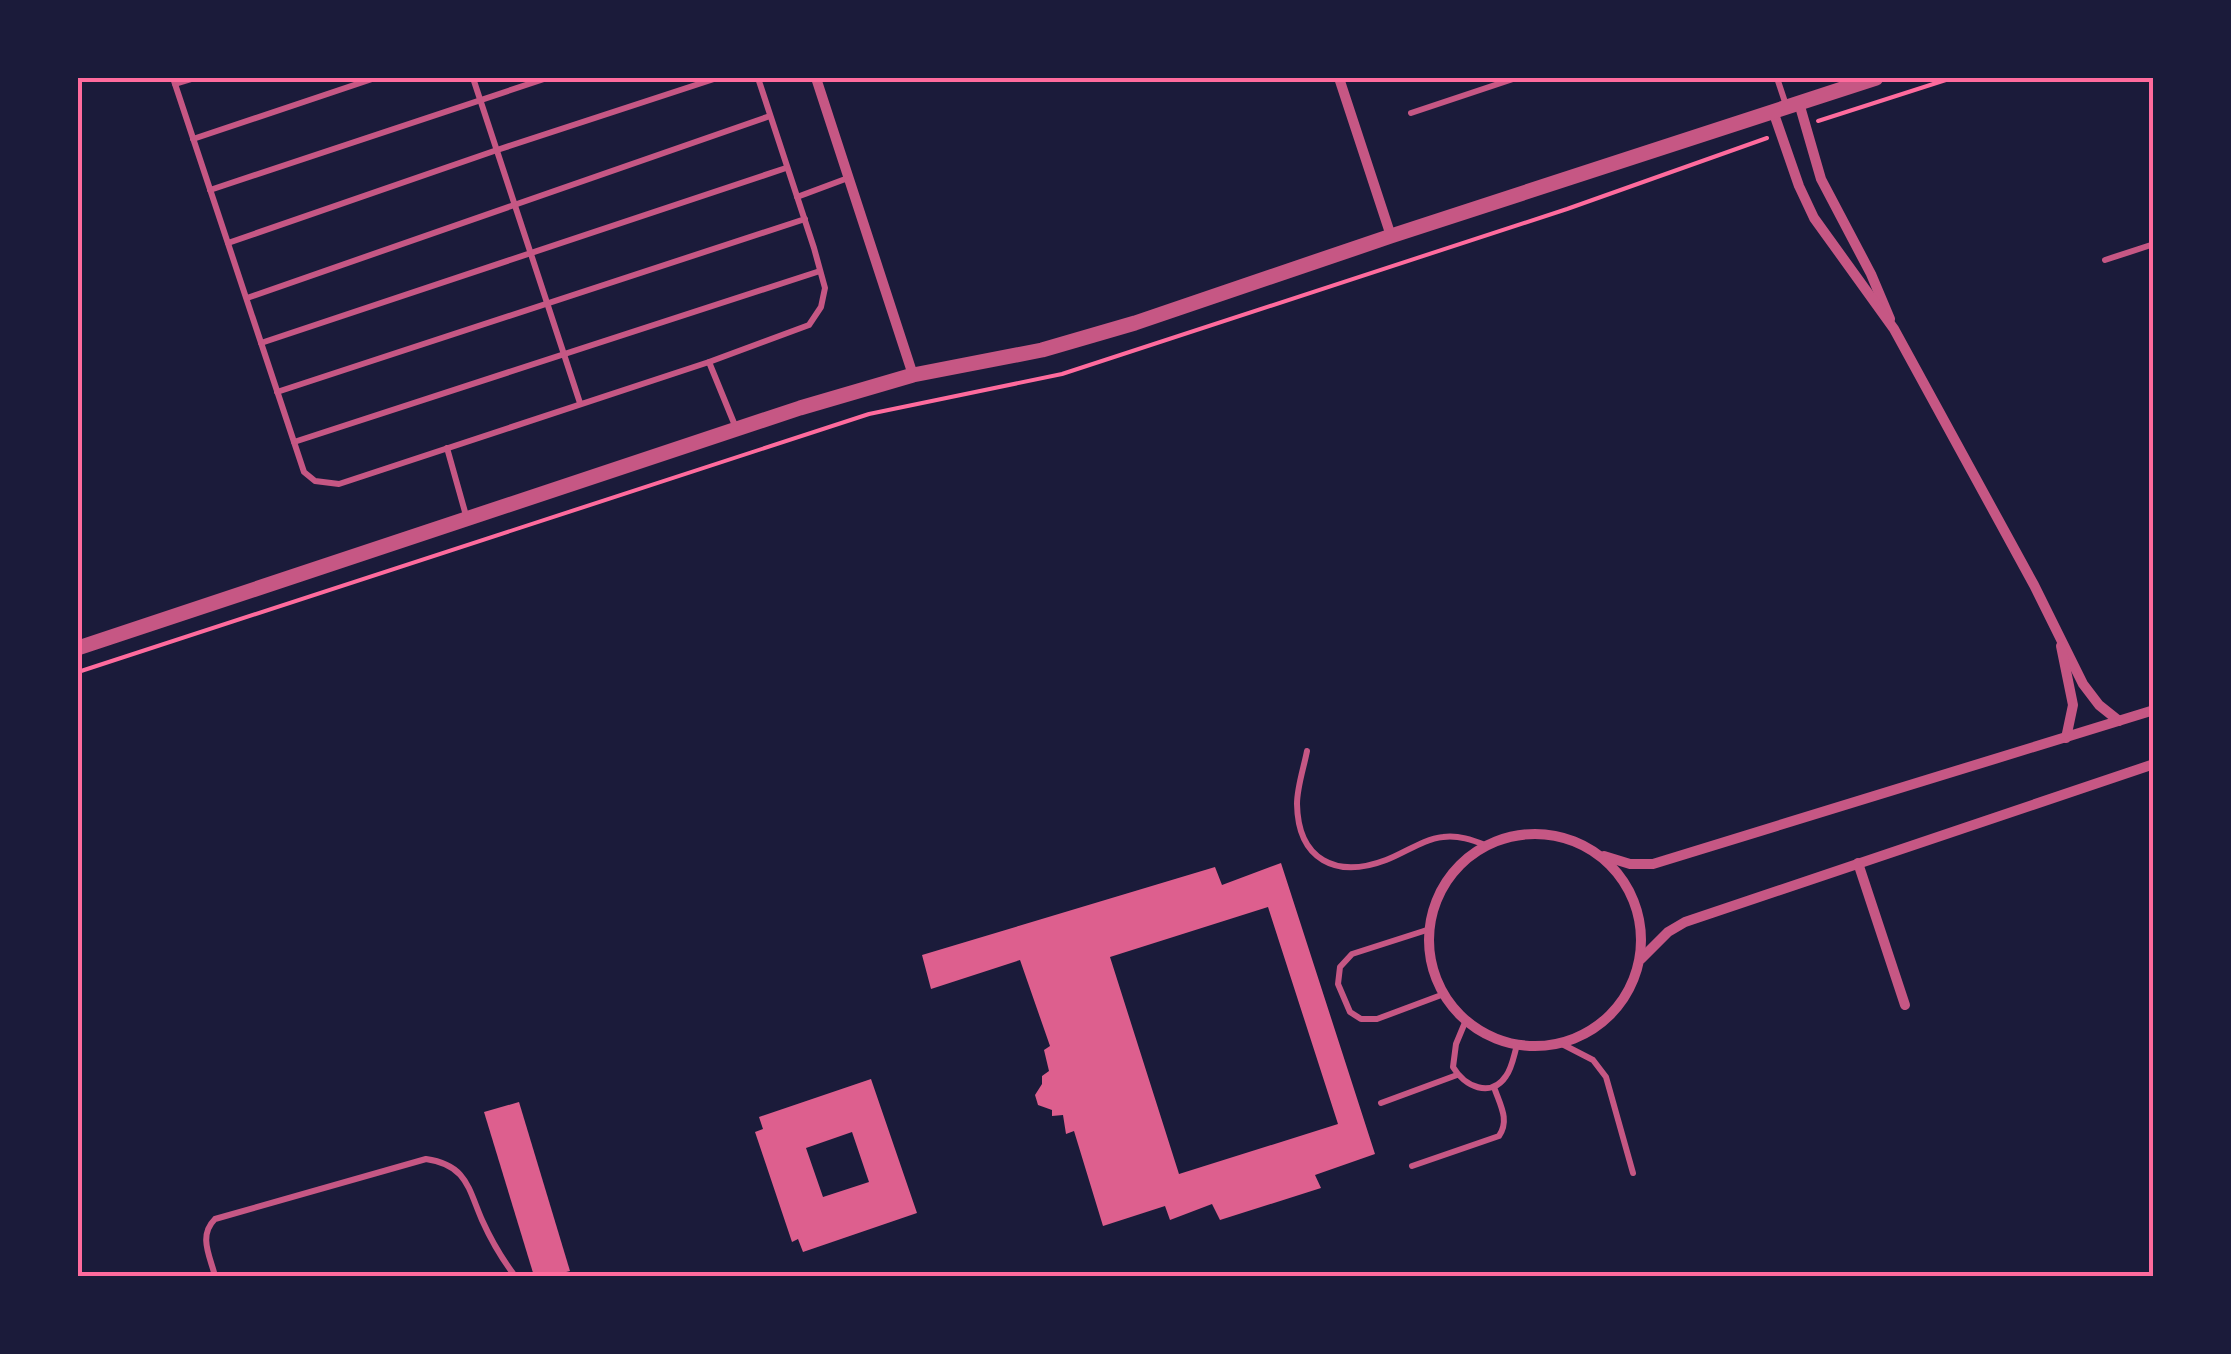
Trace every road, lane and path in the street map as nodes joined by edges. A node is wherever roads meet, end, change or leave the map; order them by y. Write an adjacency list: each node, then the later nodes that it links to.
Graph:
1 (195, 78): 12 (lane)
2 (375, 78): 17 (lane)
3 (473, 78): 13 (lane)
4 (548, 78): 13 (lane)
5 (717, 78): 18 (lane)
6 (758, 78): 16 (lane)
7 (816, 78): 20 (street)
8 (1339, 78): 28 (street)
9 (1516, 78): 15 (lane)
10 (1778, 78): 14 (lane)
11 (1876, 78): 14 (street)
12 (174, 81): 17 (lane)
13 (480, 99): 18 (lane); 24 (lane)
14 (1786, 107): 22 (street); 23 (street); 28 (street)
15 (1411, 113)
16 (770, 116): 19 (lane); 26 (lane)
17 (194, 139): 24 (lane)
18 (497, 150): 26 (lane); 29 (lane)
19 (786, 168): 25 (lane); 31 (lane)
20 (849, 177): 25 (lane); 40 (street)
21 (1655, 178): 49 (path)
22 (1821, 179): 23 (street); 36 (street)
23 (1799, 186): 36 (street)
24 (210, 190): 29 (lane)
25 (797, 197): 27 (lane)
26 (514, 204): 31 (lane); 34 (lane)
27 (805, 219): 33 (lane); 35 (lane)
28 (1391, 236): 40 (street)
29 (228, 243): 34 (lane)
30 (2154, 244): 32 (lane)
31 (530, 252): 35 (lane); 37 (lane)
32 (2105, 260)
33 (820, 271): 38 (lane); 39 (lane)
34 (246, 298): 37 (lane)
35 (548, 305): 38 (lane); 41 (lane)
36 (1894, 329): 47 (street)
37 (261, 342): 41 (lane)
38 (563, 354): 42 (lane); 44 (lane)
39 (709, 362): 42 (lane); 43 (lane)
40 (914, 376): 43 (street)
41 (278, 392): 44 (lane)
42 (580, 403): 45 (lane)
43 (736, 428): 46 (street)
44 (294, 442): 45 (lane)
45 (447, 448): 46 (lane)
46 (467, 519): 48 (street)
47 (2060, 640): 51 (street); 52 (street)
48 (78, 648)
49 (78, 672)
50 (2154, 710): 51 (street)
51 (2119, 721): 52 (street)
52 (2066, 738): 56 (street)
53 (1307, 751): 55 (lane)
54 (2154, 764): 57 (street)
55 (1488, 846): 56 (street); 58 (street)
56 (1597, 854): 59 (street)
57 (1858, 863): 59 (street); 61 (street)
58 (1430, 929): 60 (street); 60 (lane)
59 (1640, 960): 63 (street)
60 (1444, 994): 62 (street)
61 (1905, 1005)
62 (1466, 1020): 64 (street); 65 (lane)
63 (1560, 1043): 64 (street); 69 (lane)
64 (1517, 1045): 66 (lane)
65 (1458, 1075): 66 (lane); 67 (lane)
66 (1494, 1088): 68 (lane)
67 (1381, 1104)
68 (1412, 1166)
69 (1632, 1173)
70 (215, 1276): 71 (lane)
71 (515, 1276)

